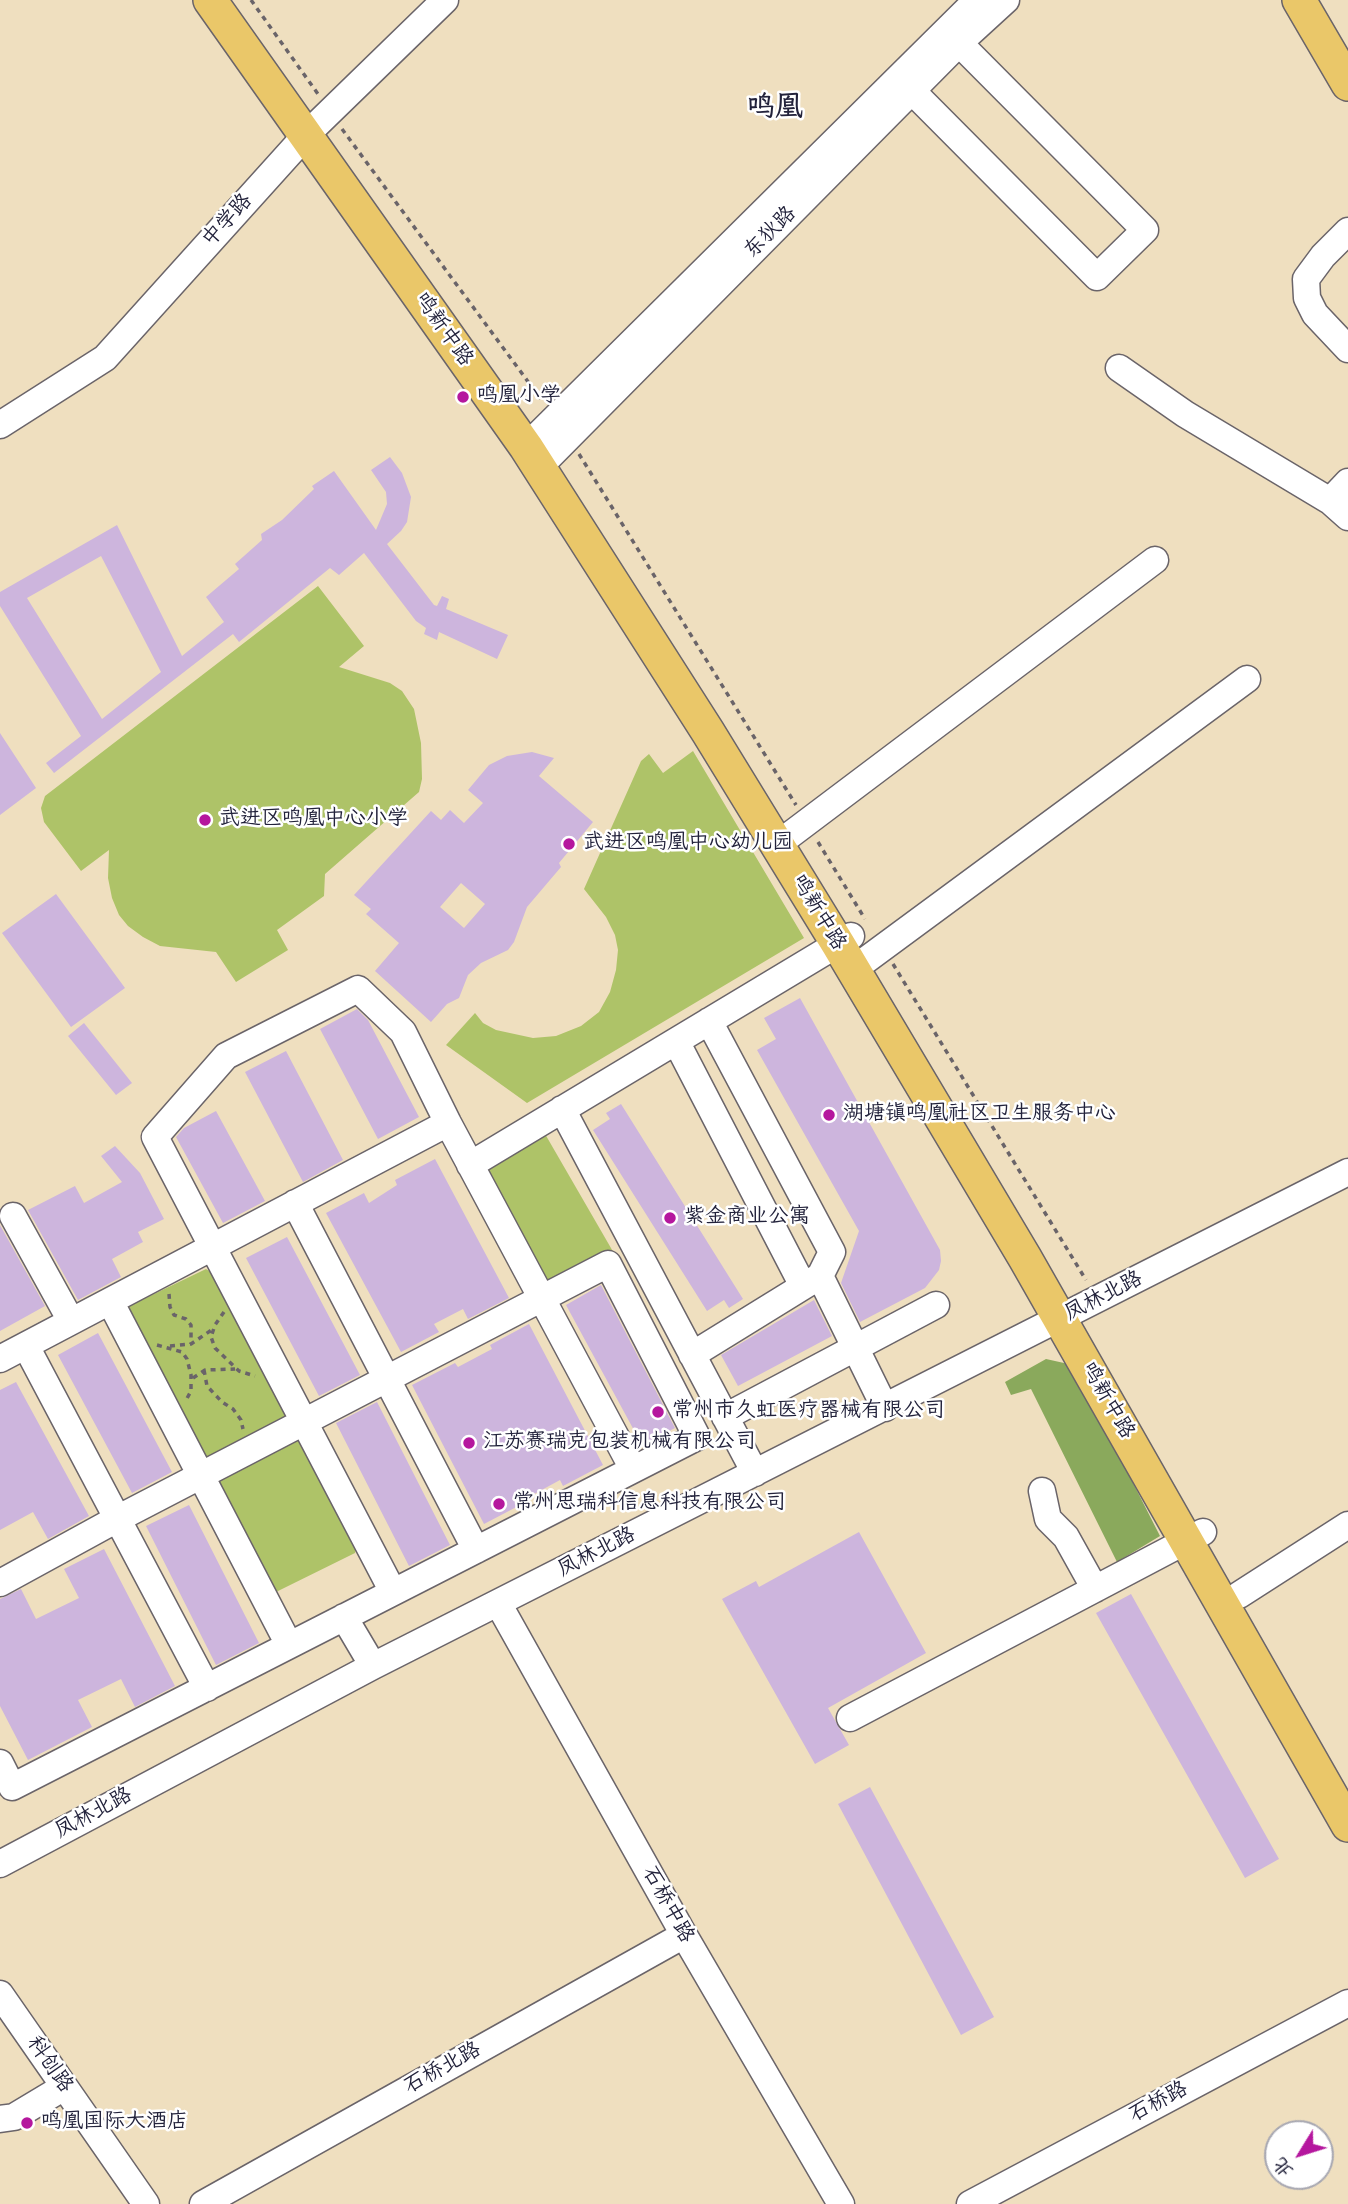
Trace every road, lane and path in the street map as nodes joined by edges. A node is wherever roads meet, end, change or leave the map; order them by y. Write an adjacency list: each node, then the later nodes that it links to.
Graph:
1 (210, 0): 11 (main road, 鸣新中路)
2 (230, 0): 11 (main road, 鸣新中路)
3 (251, 0): 11 (path)
4 (445, 0): 11 (street, 中学路)
5 (977, 0): 16 (street, 东狄路)
6 (1006, 0): 8 (street, 东狄路)
7 (1299, 0): 9 (main road)
8 (959, 43): 10 (street, 东狄路); 10 (street)
9 (1348, 84)
10 (912, 90): 16 (street, 东狄路)
11 (318, 123): 15 (street, 中学路); 16 (main road, 鸣新中路); 16 (path)
12 (1348, 231): 13 (street)
13 (1348, 349)
14 (1119, 368): 18 (street)
15 (0, 425)
16 (547, 443): 21 (main road, 鸣新中路); 21 (path); 22 (main road, 鸣新中路)
17 (1348, 482): 18 (street)
18 (1339, 509)
19 (1155, 560): 21 (street)
20 (1247, 679): 22 (street)
21 (798, 829): 22 (main road, 鸣新中路); 22 (path)
22 (859, 947): 23 (street); 38 (main road, 鸣新中路); 38 (path)
23 (709, 1021): 24 (street); 33 (street)
24 (676, 1041): 25 (street); 33 (street)
25 (562, 1109): 27 (street); 46 (street)
26 (448, 1123): 27 (street); 29 (street); 31 (street)
27 (470, 1165): 34 (street)
28 (1348, 1172): 38 (street, 凤林北路)
29 (295, 1203): 31 (street); 52 (street)
30 (13, 1216): 39 (street)
31 (213, 1247): 32 (street); 35 (street)
32 (162, 1274): 36 (street); 42 (path)
33 (811, 1281): 45 (street); 46 (street)
34 (541, 1299): 52 (street); 58 (street); 58 (street)
35 (241, 1300): 40 (path); 51 (street)
36 (110, 1301): 39 (street); 41 (street)
37 (936, 1305): 45 (street)
38 (1079, 1310): 53 (street, 凤林北路); 64 (main road, 鸣新中路)
39 (71, 1321): 43 (street)
40 (214, 1328): 42 (path); 49 (path)
41 (133, 1344): 44 (path); 55 (street)
42 (191, 1344): 44 (path)
43 (26, 1346): 47 (street); 62 (street)
44 (168, 1346): 50 (path)
45 (855, 1348): 53 (street); 54 (street)
46 (692, 1355): 54 (street)
47 (0, 1359)
48 (204, 1370): 49 (path); 50 (path); 57 (path)
49 (238, 1370): 51 (path)
50 (191, 1379): 55 (path)
51 (281, 1379): 56 (street)
52 (387, 1379): 56 (street); 65 (street)
53 (885, 1408): 59 (street, 凤林北路)
54 (725, 1417): 59 (street)
55 (174, 1422): 60 (street)
56 (304, 1422): 57 (street); 68 (street)
57 (241, 1454): 60 (street)
58 (633, 1469): 65 (street)
59 (755, 1473): 70 (street, 凤林北路)
60 (201, 1475): 62 (street); 72 (street)
61 (1042, 1491): 67 (street)
62 (117, 1519): 66 (street); 74 (street)
63 (1348, 1525): 69 (street)
64 (1195, 1536): 67 (street); 69 (main road, 鸣新中路); 78 (main road, 鸣新中路)
65 (476, 1550): 68 (street)
66 (0, 1583)
67 (1096, 1589): 75 (street)
68 (393, 1592): 71 (street)
69 (1239, 1595): 77 (main road, 鸣新中路)
70 (498, 1603): 73 (street, 凤林北路); 80 (street, 石桥中路)
71 (344, 1617): 72 (street); 73 (street)
72 (289, 1645): 74 (street)
73 (373, 1666): 79 (street, 凤林北路)
74 (207, 1688): 76 (street)
75 (850, 1718)
76 (0, 1763)
77 (1348, 1786)
78 (1348, 1825)
79 (0, 1864)
80 (684, 1935): 86 (street, 石桥北路); 87 (street, 石桥中路)
81 (0, 1994): 83 (street, 科创路)
82 (1348, 2003): 88 (street, 石桥路)
83 (64, 2087): 84 (street); 85 (street, 科创路)
84 (0, 2119)
85 (146, 2204)
86 (202, 2204)
87 (841, 2204)
88 (970, 2204)

